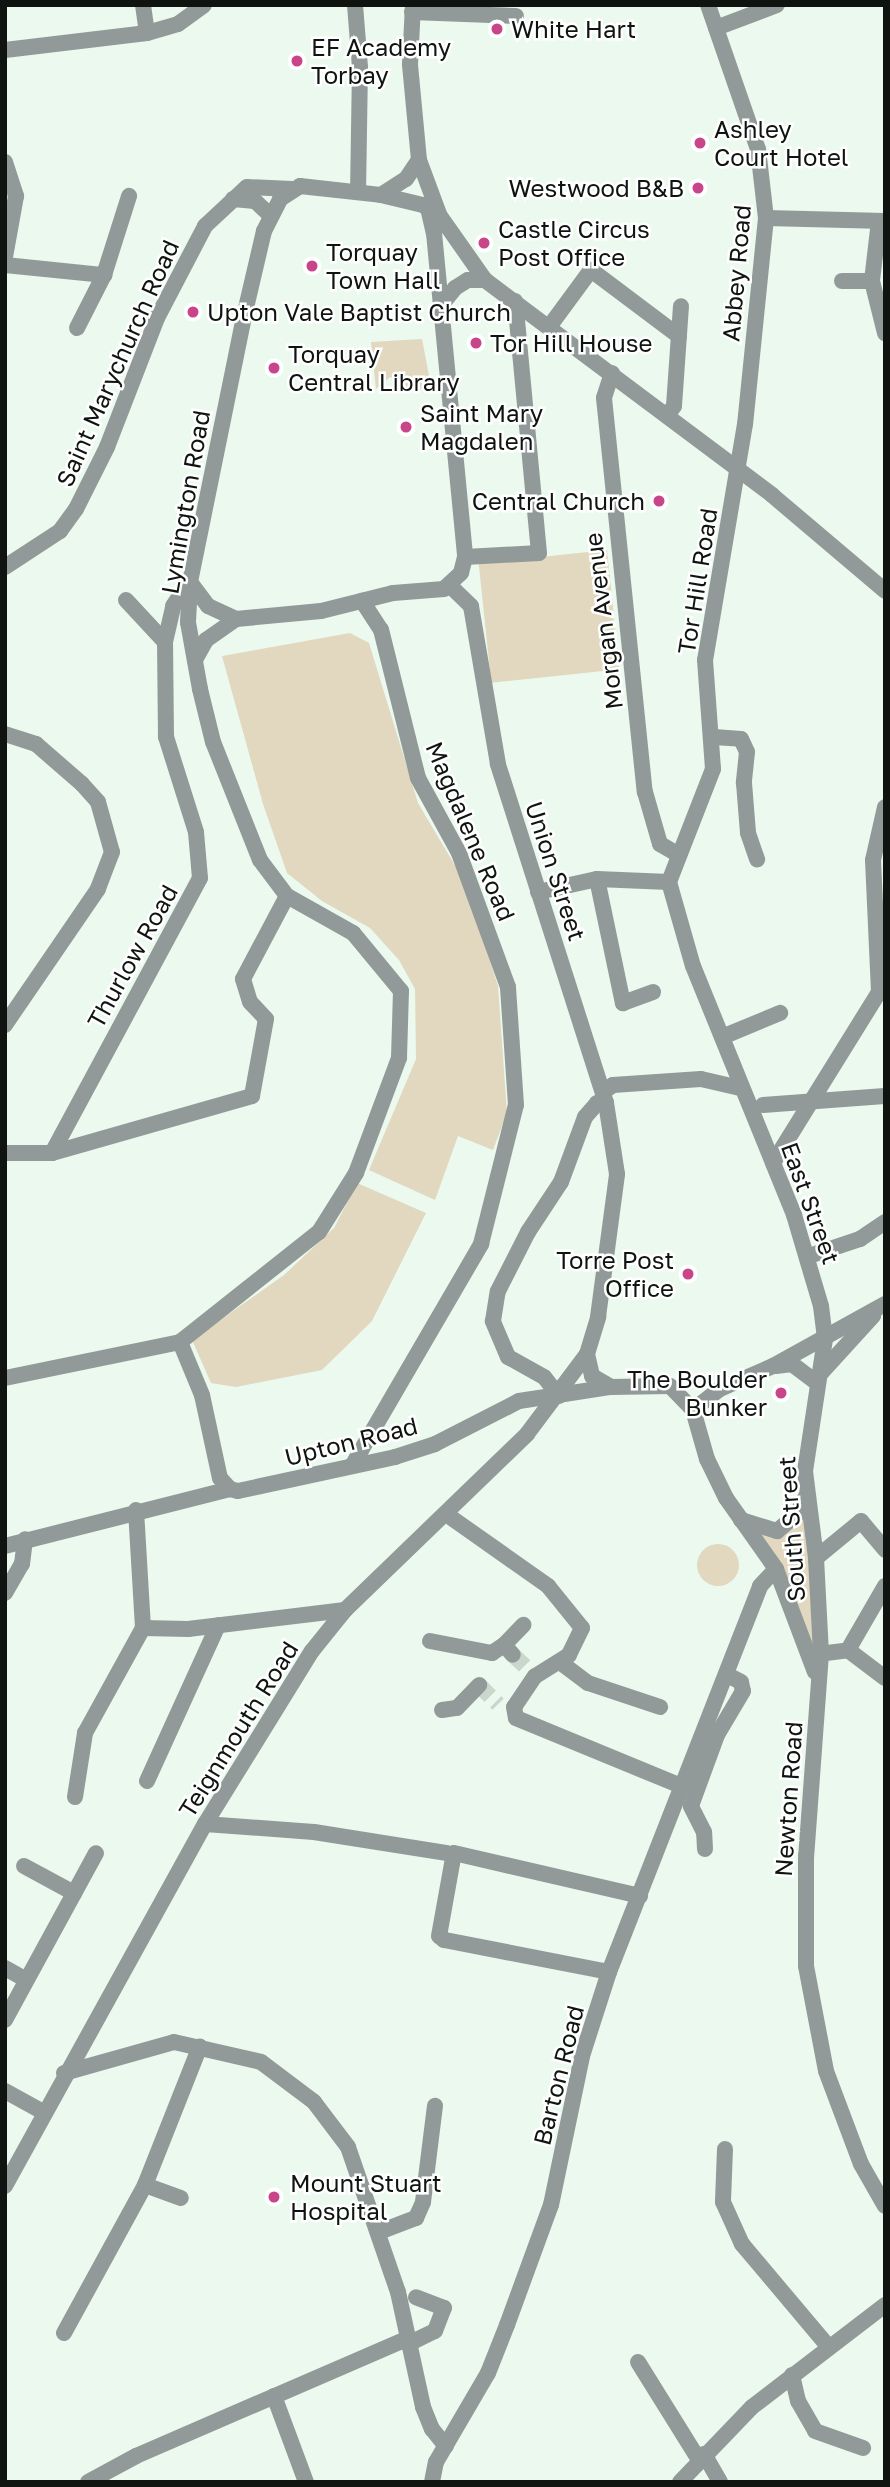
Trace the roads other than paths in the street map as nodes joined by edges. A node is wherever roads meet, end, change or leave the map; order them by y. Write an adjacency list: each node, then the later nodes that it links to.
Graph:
1 (142, 5): 9 (street)
2 (204, 5): 9 (street)
3 (355, 5): 14 (street)
4 (708, 5): 8 (street, Abbey Road)
5 (777, 5): 8 (street)
6 (412, 9): 7 (street); 11 (street)
7 (516, 16)
8 (716, 28): 20 (street, Abbey Road)
9 (147, 33): 10 (street)
10 (5, 50)
11 (419, 160): 15 (street); 18 (street)
12 (5, 162): 22 (street)
13 (292, 188): 14 (street); 17 (street); 19 (street, Lymington Road)
14 (358, 192): 15 (street)
15 (381, 195): 18 (street)
16 (129, 196): 24 (street)
17 (233, 199): 19 (street); 39 (street, Saint Marychurch Road)
18 (430, 210): 25 (street); 30 (street)
19 (271, 216): 40 (street, Lymington Road)
20 (766, 218): 21 (street); 37 (street, Abbey Road)
21 (882, 221): 27 (street)
22 (5, 257)
23 (5, 265): 24 (street)
24 (104, 275): 32 (street)
25 (485, 280): 28 (street); 30 (street)
26 (842, 281): 27 (street)
27 (872, 282): 33 (street)
28 (515, 301): 31 (street); 38 (street)
29 (681, 306): 34 (street)
30 (439, 308): 38 (street)
31 (550, 327): 34 (street); 35 (street)
32 (77, 328)
33 (885, 332)
34 (679, 336): 36 (street)
35 (612, 373): 36 (street); 51 (street, Morgan Avenue)
36 (667, 416): 37 (street)
37 (738, 470): 42 (street); 49 (street, Tor Hill Road)
38 (465, 557): 41 (street)
39 (5, 567)
40 (190, 582): 45 (street); 46 (street, Thurlow Road); 47 (street, Lymington Road)
41 (455, 582): 44 (street); 55 (street, Union Street)
42 (885, 592)
43 (126, 600): 46 (street)
44 (362, 601): 45 (street); 83 (street, Magdalene Road)
45 (236, 619): 47 (street)
46 (165, 642): 68 (street, Thurlow Road)
47 (195, 660): 56 (street, Lymington Road)
48 (5, 734): 60 (street)
49 (714, 737): 51 (street, Tor Hill Road); 52 (street)
50 (885, 807): 58 (street)
51 (677, 854): 54 (street, Tor Hill Road)
52 (757, 859)
53 (597, 879): 54 (street); 55 (street); 57 (street)
54 (669, 882): 61 (street, Tor Hill Road)
55 (538, 892): 64 (street, Union Street)
56 (288, 896): 68 (street); 75 (street, Lymington Road)
57 (653, 992)
58 (882, 993): 65 (street)
59 (780, 1013): 61 (street)
60 (5, 1025)
61 (722, 1037): 62 (street, Tor Hill Road)
62 (740, 1087): 64 (street); 69 (street, East Street)
63 (885, 1096): 65 (street)
64 (604, 1098): 70 (street, Union Street); 81 (street)
65 (808, 1103): 66 (street); 69 (street)
66 (763, 1105)
67 (5, 1153): 68 (street)
68 (52, 1153)
69 (773, 1163): 72 (street, East Street)
70 (617, 1174): 76 (street, Teignmouth Road)
71 (885, 1222): 72 (street)
72 (809, 1256): 74 (street, East Street)
73 (885, 1304): 74 (street); 79 (street)
74 (825, 1339): 77 (street); 79 (street, South Street)
75 (180, 1342): 78 (street, Lymington Road); 84 (street)
76 (587, 1354): 80 (street); 81 (street, Teignmouth Road)
77 (773, 1366): 79 (street); 82 (street)
78 (5, 1378)
79 (818, 1378): 85 (street, South Street)
80 (611, 1387): 81 (street, Upton Road); 82 (street, Upton Road)
81 (559, 1396): 83 (street, Upton Road); 87 (street, Teignmouth Road)
82 (693, 1410): 88 (street, Newton Road)
83 (352, 1466): 84 (street, Upton Road)
84 (230, 1489): 86 (street, Upton Road)
85 (806, 1496): 88 (street); 92 (street, South Street)
86 (136, 1510): 89 (street, Upton Road); 99 (street)
87 (446, 1514): 96 (street, Teignmouth Road); 103 (street)
88 (739, 1519): 93 (street, Newton Road)
89 (25, 1539): 90 (street, Upton Road); 95 (street)
90 (5, 1546)
91 (885, 1550): 92 (street)
92 (816, 1558): 102 (street, South Street)
93 (776, 1569): 102 (street, Newton Road); 104 (street, Barton Road)
94 (885, 1586): 101 (street)
95 (5, 1593)
96 (345, 1610): 97 (street); 112 (street, Teignmouth Road)
97 (218, 1625): 99 (street); 109 (street)
98 (523, 1625): 100 (street)
99 (143, 1629): 111 (street)
100 (430, 1641)
101 (848, 1650): 102 (street); 105 (street)
102 (815, 1655): 132 (street, Newton Road)
103 (560, 1661): 107 (street); 110 (street)
104 (727, 1675): 110 (street, Barton Road); 113 (street)
105 (885, 1678)
106 (479, 1685): 108 (street)
107 (660, 1707)
108 (442, 1710)
109 (147, 1781)
110 (683, 1787): 118 (street, Barton Road)
111 (75, 1797)
112 (205, 1824): 115 (street); 124 (street, Teignmouth Road)
113 (705, 1849)
114 (96, 1853): 117 (street)
115 (450, 1853): 118 (street); 120 (street)
116 (24, 1866): 117 (street)
117 (74, 1893): 121 (street)
118 (640, 1896): 120 (street, Barton Road)
119 (5, 1968): 121 (street)
120 (609, 1972): 144 (street, Barton Road)
121 (25, 1979): 122 (street)
122 (5, 2020)
123 (200, 2046): 124 (street); 129 (street); 135 (street)
124 (64, 2073): 127 (street, Teignmouth Road)
125 (5, 2091): 127 (street)
126 (435, 2106): 133 (street)
127 (43, 2112): 130 (street, Teignmouth Road)
128 (724, 2149): 140 (street)
129 (145, 2185): 131 (street); 138 (street)
130 (5, 2186)
131 (181, 2198)
132 (885, 2206)
133 (416, 2217): 134 (street); 135 (street)
134 (434, 2219)
135 (379, 2232): 139 (street)
136 (416, 2297): 139 (street)
137 (885, 2305): 140 (street)
138 (64, 2333)
139 (407, 2342): 143 (street); 144 (street)
140 (828, 2346): 142 (street)
141 (638, 2362): 146 (street)
142 (792, 2375): 145 (street); 146 (street)
143 (274, 2396): 147 (street); 148 (street)
144 (446, 2446): 149 (street, Barton Road)
145 (863, 2448)
146 (702, 2457): 150 (street); 151 (street)
147 (307, 2474)
148 (88, 2482)
149 (432, 2482)
150 (680, 2482)
151 (720, 2482)

